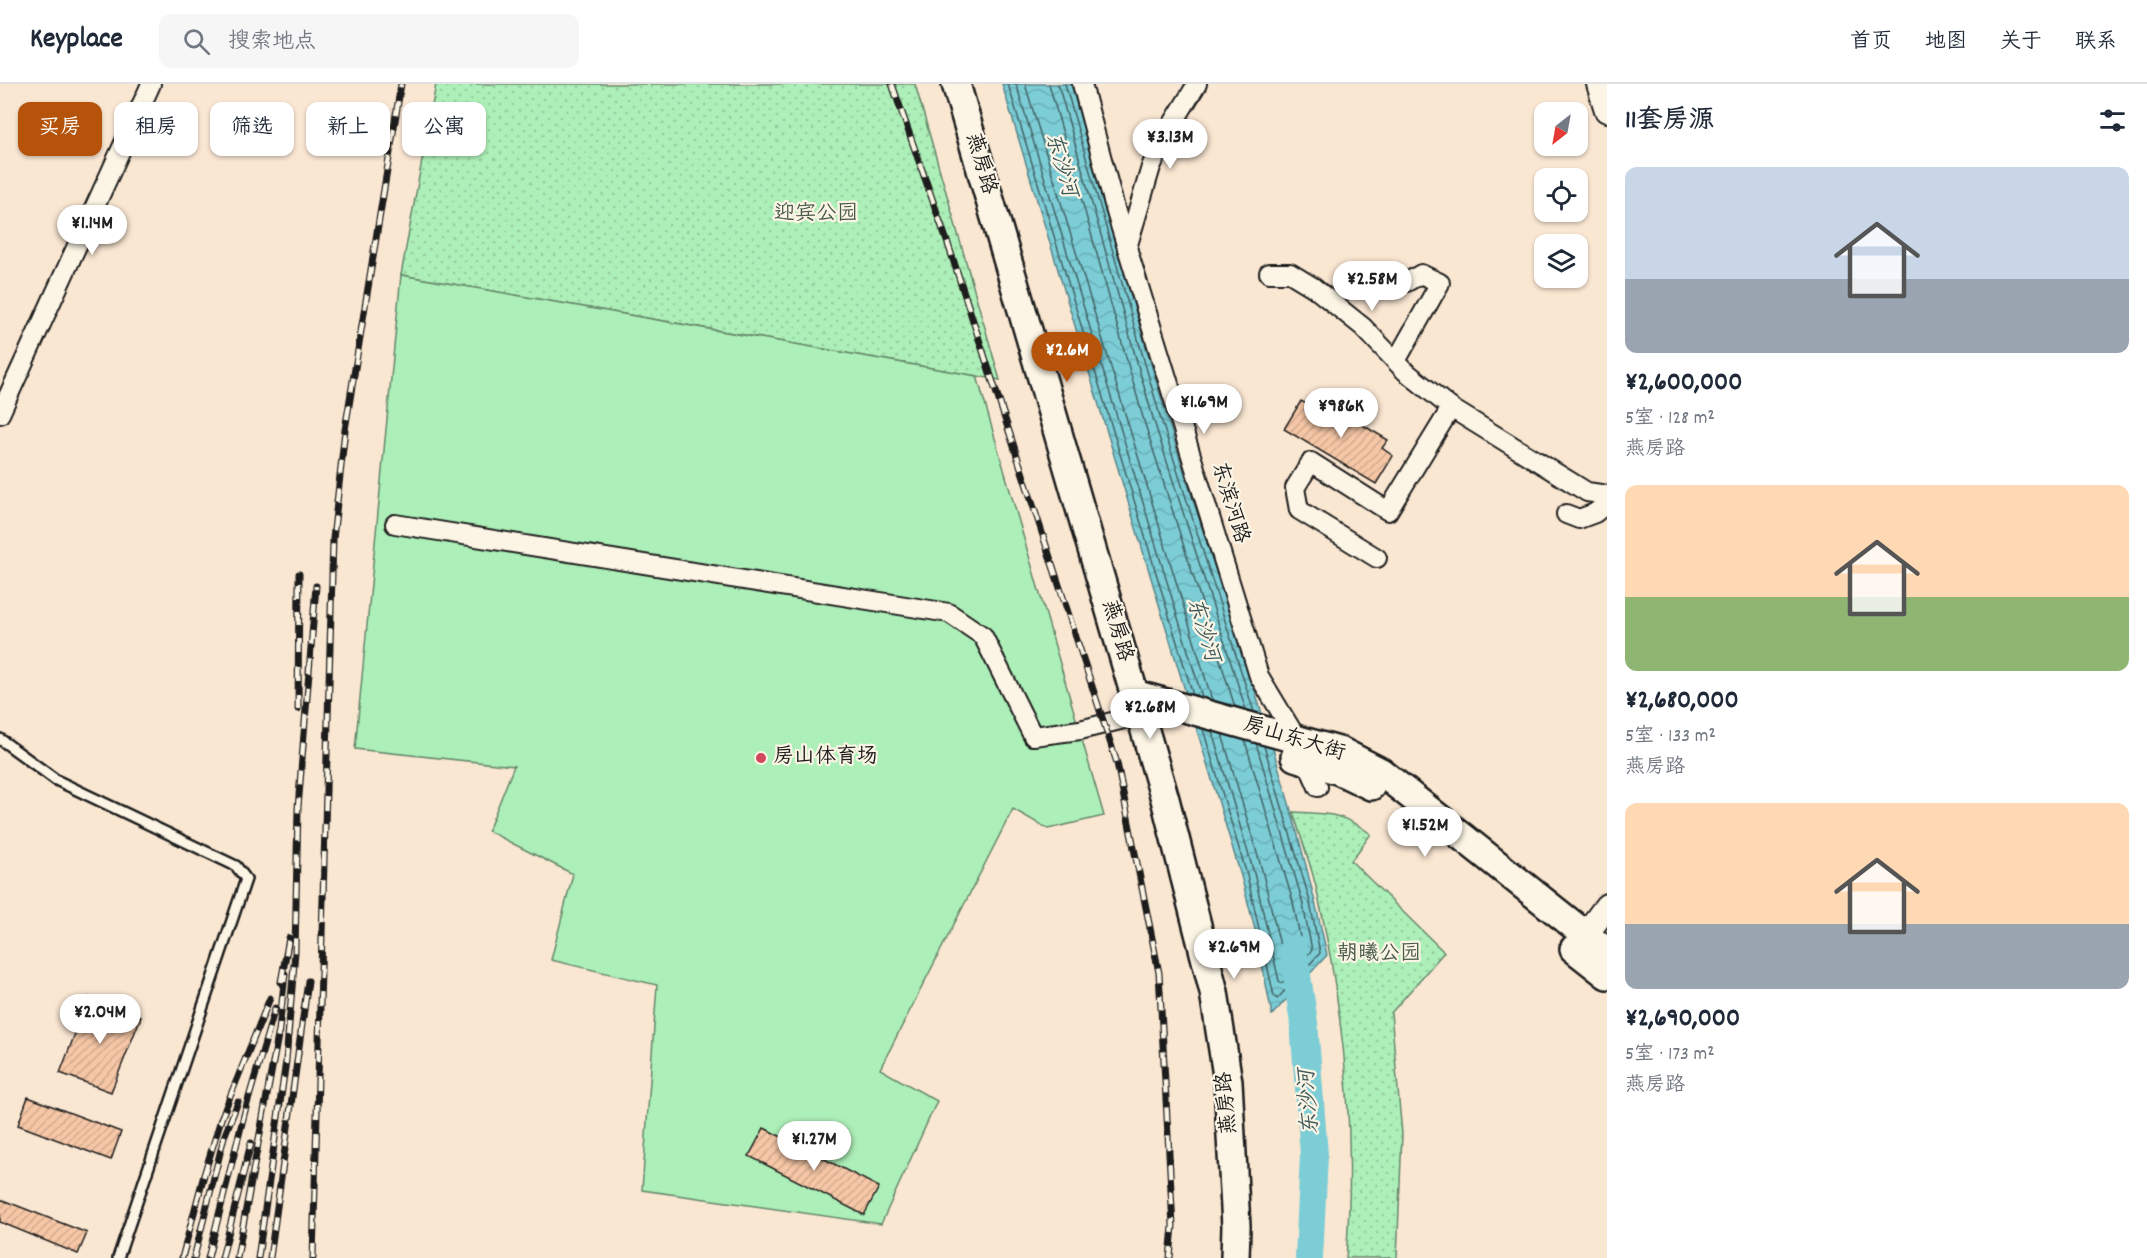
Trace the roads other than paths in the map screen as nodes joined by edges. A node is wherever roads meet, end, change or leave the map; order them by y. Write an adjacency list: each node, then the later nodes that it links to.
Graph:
1 (151, 84): 11 (street)
2 (956, 84): 18 (main road, 燕房路)
3 (1082, 84): 7 (street, 东滨河路)
4 (1197, 84): 7 (street)
5 (1599, 84): 6 (street)
6 (1607, 110)
7 (1127, 248): 20 (street, 东滨河路)
8 (1269, 273): 10 (street)
9 (1407, 282): 10 (street)
10 (1396, 361): 12 (street)
11 (3, 401)
12 (1451, 408): 13 (street); 17 (street)
13 (1607, 495)
14 (1607, 503): 15 (street)
15 (1566, 514)
16 (395, 524): 18 (street)
17 (1377, 558)
18 (1137, 704): 20 (main road, 房山东大街); 27 (main road, 燕房路)
19 (0, 739): 26 (lane)
20 (1290, 746): 21 (street, 东滨河路); 23 (main road, 房山东大街)
21 (1318, 787)
22 (1607, 906): 23 (street)
23 (1580, 942): 24 (main road, 房山东大街); 25 (main road, 房山东大街)
24 (1607, 952)
25 (1607, 975)
26 (118, 1258)
27 (1235, 1258)

